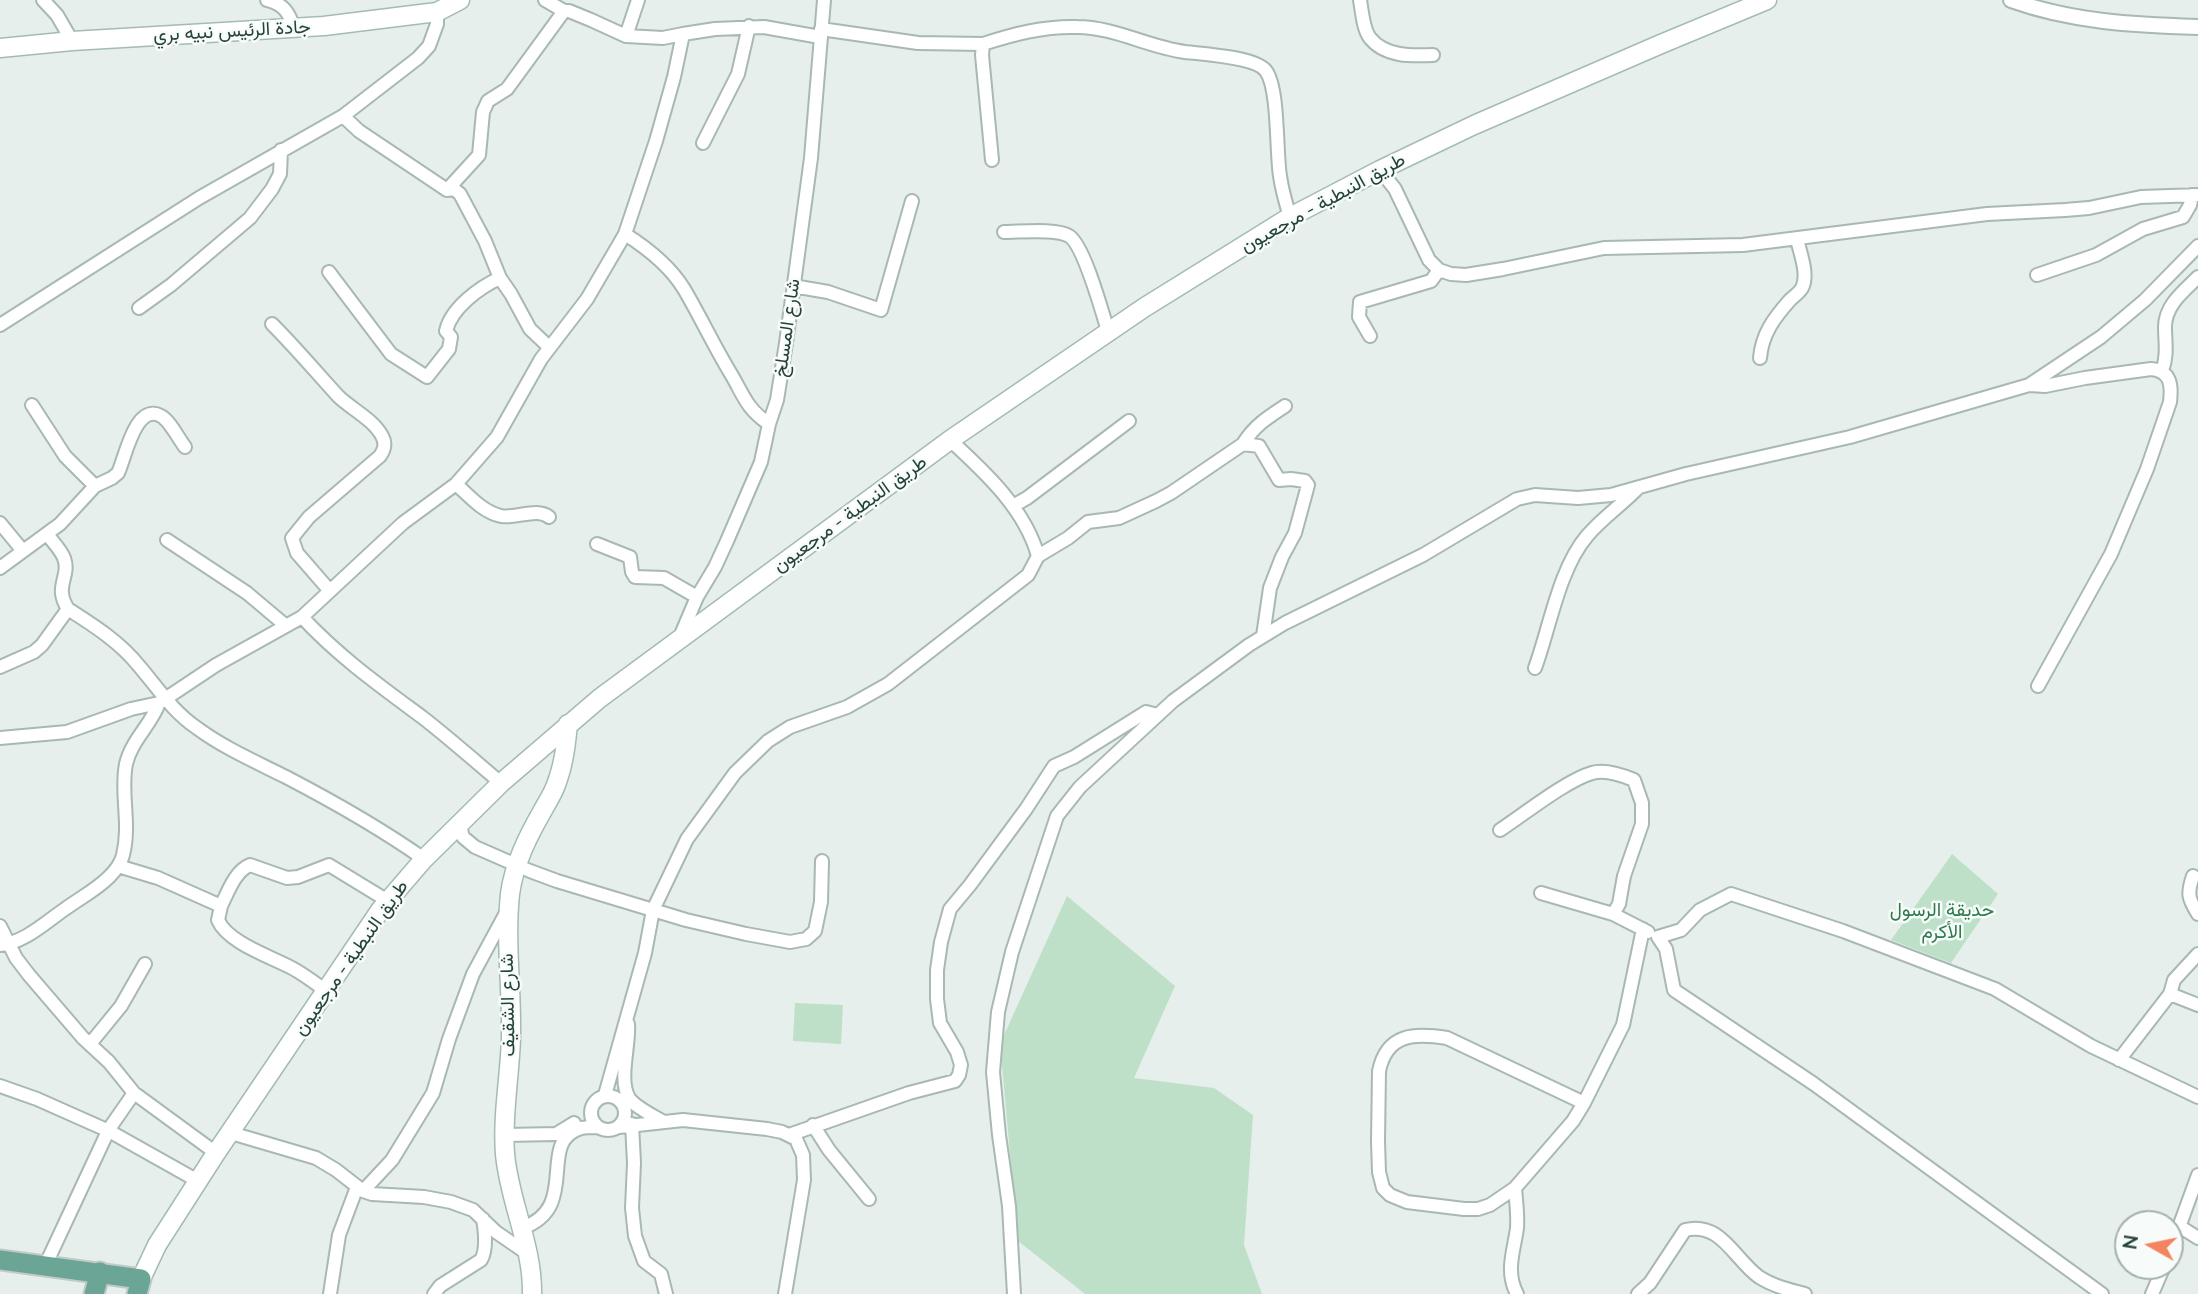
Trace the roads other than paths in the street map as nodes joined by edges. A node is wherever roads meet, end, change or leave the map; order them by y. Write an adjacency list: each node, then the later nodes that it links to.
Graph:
1 (43, 0): 18 (street)
2 (268, 0): 14 (street)
3 (460, 0): 11 (main road, جادة الرئيس نبيه بري)
4 (545, 0): 10 (street)
5 (638, 0): 17 (street)
6 (824, 0): 15 (street, شارع المسلخ)
7 (1360, 0): 21 (street)
8 (1767, 0): 26 (main road, طريق النبطية - مرجعيون)
9 (2011, 0): 13 (street)
10 (564, 11): 17 (street); 27 (street)
11 (437, 12): 14 (main road, جادة الرئيس نبيه بري); 22 (street)
12 (749, 26): 15 (street); 16 (street); 23 (street)
13 (2198, 27)
14 (295, 28): 18 (main road, جادة الرئيس نبيه بري)
15 (820, 33): 19 (street); 40 (street, شارع المسلخ)
16 (683, 34): 17 (street); 32 (street)
17 (626, 36)
18 (72, 41): 20 (main road, جادة الرئيس نبيه بري)
19 (983, 44): 25 (street); 30 (street)
20 (0, 48)
21 (1433, 55)
22 (343, 116): 24 (street); 27 (street)
23 (703, 143)
24 (281, 150): 41 (street); 43 (street)
25 (992, 160)
26 (1380, 170): 30 (main road, طريق النبطية - مرجعيون); 35 (street)
27 (447, 190): 39 (street)
28 (2195, 195): 33 (street); 37 (street)
29 (912, 201): 40 (street)
30 (1290, 217): 44 (main road, طريق النبطية - مرجعيون)
31 (1004, 232): 44 (street)
32 (625, 234): 46 (street); 53 (street)
33 (1797, 239): 35 (street); 47 (street)
34 (2198, 246): 49 (street)
35 (1439, 270): 45 (street)
36 (329, 272): 39 (street)
37 (2037, 275)
38 (2198, 277): 48 (street)
39 (500, 278): 46 (street)
40 (793, 286): 53 (street, شارع المسلخ)
41 (139, 308)
42 (272, 324): 69 (street)
43 (0, 325)
44 (1108, 331): 54 (main road, طريق النبطية - مرجعيون)
45 (1370, 336)
46 (548, 347): 57 (street)
47 (1760, 358)
48 (2162, 371): 49 (street); 78 (street)
49 (2029, 385): 59 (street)
50 (32, 405): 58 (street)
51 (1285, 405): 55 (street)
52 (1129, 421): 60 (street)
53 (769, 424): 70 (street, شارع المسلخ)
54 (950, 440): 60 (street); 75 (main road, طريق النبطية - مرجعيون)
55 (1243, 444): 67 (street); 74 (street)
56 (185, 447): 58 (street)
57 (456, 484): 61 (street); 69 (street)
58 (95, 486): 63 (street)
59 (1639, 487): 74 (street); 77 (street)
60 (1013, 506): 67 (street)
61 (549, 517)
62 (0, 523): 66 (street)
63 (47, 534): 66 (street); 71 (street)
64 (167, 540): 73 (street)
65 (597, 544): 70 (street)
66 (23, 551): 68 (street)
67 (1038, 556): 95 (street)
68 (0, 568)
69 (330, 591): 72 (street)
70 (697, 597): 75 (street, شارع المسلخ)
71 (68, 609): 76 (street); 79 (street)
72 (302, 617): 73 (street); 83 (street)
73 (285, 625): 79 (street)
74 (1263, 636): 80 (street)
75 (680, 637): 81 (main road, طريق النبطية - مرجعيون)
76 (0, 667)
77 (1535, 668)
78 (2038, 685)
79 (162, 701): 82 (street); 86 (street); 89 (street)
80 (1157, 715): 119 (street); 146 (street)
81 (569, 724): 83 (main road, طريق النبطية - مرجعيون); 88 (main road, شارع الشقيف)
82 (0, 738)
83 (501, 783): 84 (main road, طريق النبطية - مرجعيون)
84 (460, 826): 86 (main road, طريق النبطية - مرجعيون); 88 (street)
85 (1500, 830): 96 (street)
86 (424, 859): 92 (main road, طريق النبطية - مرجعيون)
87 (822, 861): 95 (street)
88 (517, 865): 94 (main road, شارع الشقيف); 95 (street)
89 (118, 866): 93 (street); 101 (street)
90 (2193, 876): 97 (street)
91 (1541, 893): 96 (street)
92 (388, 901): 93 (street); 104 (main road, طريق النبطية - مرجعيون)
93 (221, 906): 104 (street)
94 (510, 907): 123 (main road, شارع الشقيف); 129 (street)
95 (653, 910): 107 (street)
96 (1613, 914): 99 (street)
97 (2198, 914)
98 (0, 926): 101 (street)
99 (1643, 929): 100 (street); 115 (street)
100 (1658, 937): 109 (street); 150 (street)
101 (4, 944): 108 (street)
102 (2198, 954): 105 (street)
103 (145, 964): 108 (street)
104 (326, 990): 122 (main road, طريق النبطية - مرجعيون)
105 (2169, 994): 106 (street); 109 (street)
106 (2198, 1005)
107 (627, 1014): 112 (street); 114 (street)
108 (90, 1044): 111 (street)
109 (2119, 1060): 113 (street)
110 (0, 1086): 121 (street)
111 (134, 1093): 121 (street); 125 (street)
112 (605, 1095): 114 (street); 117 (street)
113 (2198, 1097)
114 (626, 1101): 116 (street); 120 (street)
115 (1584, 1103): 128 (street); 128 (street)
116 (662, 1121): 118 (street); 124 (street)
117 (595, 1123): 120 (street); 123 (street); 133 (street)
118 (632, 1125): 120 (street); 144 (street)
119 (813, 1125): 124 (street); 130 (street)
120 (619, 1127)
121 (109, 1131): 127 (street); 136 (street)
122 (231, 1133): 125 (main road, طريق النبطية - مرجعيون); 129 (street)
123 (505, 1135): 133 (main road, شارع الشقيف)
124 (789, 1135): 145 (street)
125 (216, 1153): 127 (main road, طريق النبطية - مرجعيون)
126 (2198, 1175): 131 (street)
127 (198, 1181): 138 (main road, طريق النبطية - مرجعيون)
128 (1516, 1188): 147 (street)
129 (360, 1189): 132 (street); 141 (street)
130 (869, 1199)
131 (2184, 1213)
132 (483, 1218): 134 (street); 142 (street)
133 (522, 1228): 134 (main road, شارع الشقيف)
134 (528, 1254): 143 (main road, شارع الشقيف)
135 (0, 1260): 136 (main road)
136 (47, 1265): 137 (main road)
137 (100, 1272): 138 (main road); 140 (main road)
138 (139, 1286)
139 (1789, 1292): 148 (street); 149 (street)
140 (94, 1294)
141 (330, 1294)
142 (434, 1294)
143 (532, 1294)
144 (666, 1294)
145 (785, 1294)
146 (1014, 1294)
147 (1517, 1294)
148 (1638, 1294)
149 (1805, 1294)
150 (2102, 1294)

